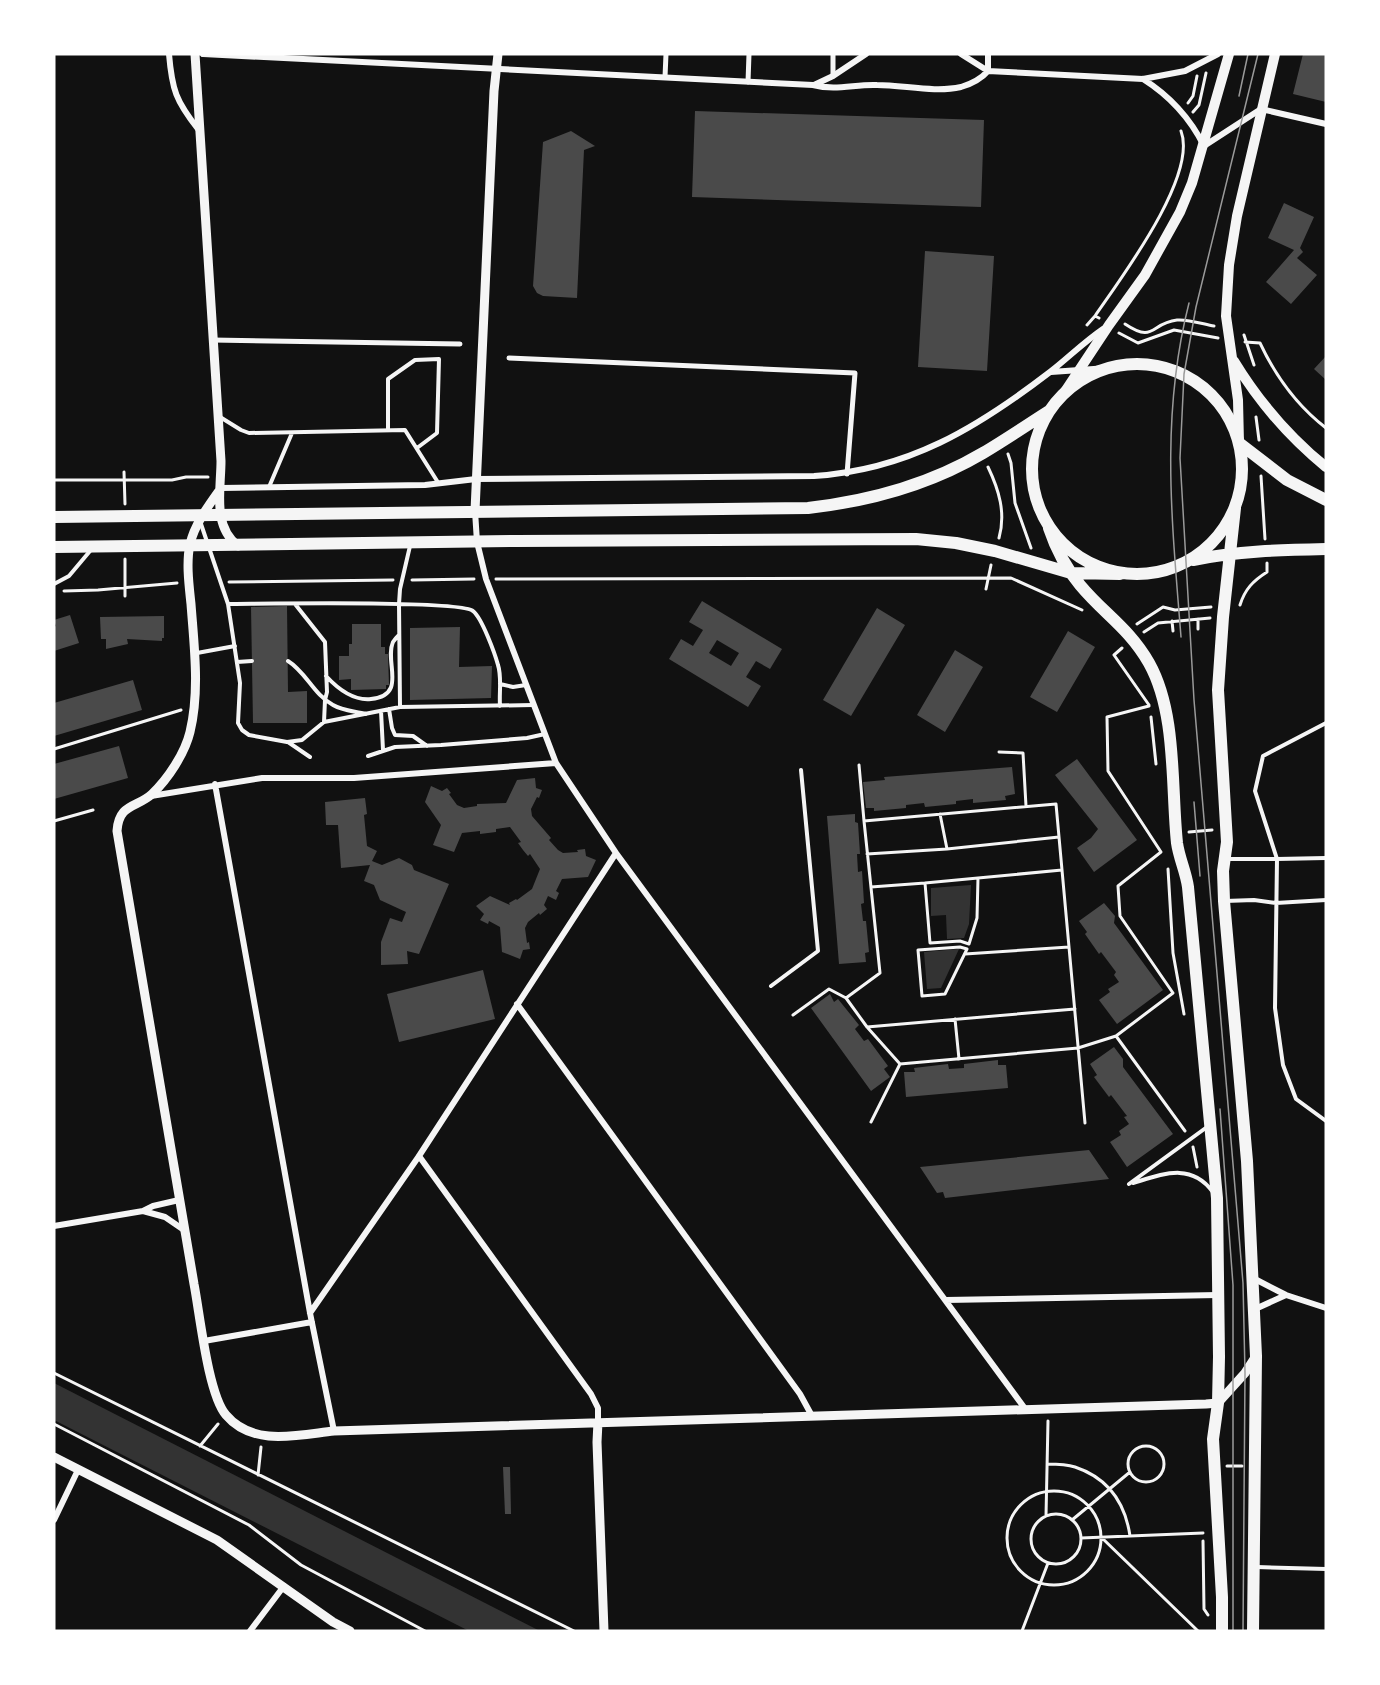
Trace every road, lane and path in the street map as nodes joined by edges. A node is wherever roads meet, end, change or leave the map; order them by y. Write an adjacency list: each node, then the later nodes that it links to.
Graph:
1 (169, 54): 27 (street)
2 (195, 54): 27 (street)
3 (203, 54): 14 (street)
4 (498, 54): 14 (street)
5 (666, 54): 19 (street)
6 (749, 54): 21 (street)
7 (833, 54): 18 (street)
8 (866, 54): 18 (street)
9 (963, 54): 16 (street)
10 (988, 54): 16 (street)
11 (1218, 54): 20 (street)
12 (1229, 54): 28 (main road)
13 (1275, 54): 24 (main road)
14 (496, 68): 19 (street); 60 (street)
15 (1208, 68): 25 (path)
16 (988, 71): 20 (street); 22 (street)
17 (1198, 74): 23 (path)
18 (833, 76): 22 (street)
19 (664, 77): 21 (street)
20 (1143, 79): 25 (street)
21 (748, 82): 22 (street)
22 (813, 85)
23 (1187, 104)
24 (1261, 109): 26 (street); 28 (street); 32 (main road)
25 (1187, 118): 28 (street); 29 (path)
26 (1326, 124)
27 (201, 133): 36 (street)
28 (1204, 146): 31 (main road)
29 (1101, 307): 30 (path); 31 (path)
30 (1095, 316)
31 (1112, 321): 32 (path); 42 (main road); 43 (street)
32 (1228, 329): 33 (path); 40 (main road)
33 (1243, 333)
34 (1122, 335): 35 (path)
35 (1219, 339)
36 (212, 340): 38 (street); 47 (street)
37 (1246, 342): 48 (path)
38 (460, 344)
39 (509, 358): 57 (street)
40 (1233, 358): 52 (main road); 56 (main road)
41 (1108, 368): 42 (street); 44 (highway); 52 (highway)
42 (1079, 370): 43 (street); 44 (main road)
43 (1050, 372): 57 (street)
44 (1064, 393): 45 (highway)
45 (1049, 411): 51 (highway); 71 (highway)
46 (1258, 413): 53 (path)
47 (217, 414): 50 (lane); 58 (street)
48 (1326, 428)
49 (388, 430): 50 (lane); 54 (lane); 54 (lane)
50 (292, 433): 63 (lane)
51 (1001, 442): 55 (highway); 83 (path)
52 (1239, 442): 65 (highway); 66 (highway)
53 (1259, 443)
54 (417, 448): 62 (lane)
55 (981, 454): 67 (highway); 80 (path)
56 (1326, 467)
57 (847, 474): 60 (street)
58 (221, 476): 61 (path); 64 (street)
59 (1261, 476): 81 (path)
60 (476, 479): 62 (street); 67 (street)
61 (54, 480)
62 (439, 484): 63 (street)
63 (269, 487): 64 (street)
64 (221, 488): 68 (street); 70 (street)
65 (1326, 500)
66 (1235, 508): 82 (highway); 84 (highway)
67 (476, 511): 68 (highway); 72 (street)
68 (221, 514): 70 (highway); 77 (street)
69 (54, 517): 70 (highway)
70 (201, 517): 75 (street); 76 (lane)
71 (1049, 528): 85 (highway); 86 (highway)
72 (477, 542): 73 (highway); 80 (highway); 88 (street)
73 (411, 543): 77 (highway); 89 (lane)
74 (93, 546): 75 (highway); 78 (highway); 92 (lane)
75 (190, 546): 76 (highway); 90 (street)
76 (208, 546): 77 (highway); 91 (lane)
77 (238, 546)
78 (54, 547)
79 (1326, 549): 81 (highway)
80 (994, 551): 83 (highway); 87 (path)
81 (1266, 551): 82 (highway); 99 (path)
82 (1229, 554): 84 (highway); 101 (highway)
83 (1027, 561): 85 (highway)
84 (1189, 561): 86 (highway)
85 (1071, 573): 86 (highway); 108 (highway)
86 (1120, 574)
87 (988, 578): 88 (path); 93 (path); 95 (path)
88 (486, 579): 89 (path); 116 (street)
89 (402, 580): 91 (path); 98 (lane)
90 (189, 582): 94 (path); 110 (street)
91 (220, 582): 96 (lane)
92 (54, 584)
93 (986, 589)
94 (54, 591)
95 (1051, 595)
96 (228, 604): 97 (lane); 109 (lane)
97 (294, 604): 98 (lane); 114 (lane)
98 (399, 604): 107 (lane); 115 (lane)
99 (1240, 605)
100 (1206, 608): 104 (path)
101 (1223, 617): 102 (path); 147 (highway)
102 (1198, 619): 103 (path); 105 (path)
103 (1172, 621): 106 (path); 108 (path)
104 (1135, 626)
105 (1198, 629)
106 (1173, 631)
107 (399, 634): 114 (lane); 121 (lane)
108 (1133, 639): 119 (path); 148 (highway)
109 (235, 646): 110 (lane); 113 (lane)
110 (195, 653): 141 (street)
111 (252, 661): 113 (lane)
112 (288, 661): 117 (lane)
113 (237, 662): 129 (lane)
114 (326, 676): 117 (lane)
115 (500, 684): 116 (lane); 120 (lane)
116 (526, 685): 118 (street)
117 (325, 700): 125 (lane); 126 (lane)
118 (534, 705): 120 (lane); 128 (street)
119 (1150, 705): 139 (path); 167 (path)
120 (500, 706): 121 (lane)
121 (400, 707): 122 (lane)
122 (389, 709): 124 (lane); 130 (lane)
123 (175, 711): 131 (path)
124 (381, 711): 125 (lane); 132 (lane)
125 (367, 714): 126 (lane)
126 (324, 722): 129 (lane)
127 (1326, 723): 156 (lane)
128 (545, 734): 130 (lane); 136 (street)
129 (287, 742): 135 (lane)
130 (427, 746): 132 (lane)
131 (54, 748)
132 (383, 750): 134 (lane)
133 (999, 752): 142 (path)
134 (368, 756)
135 (310, 757)
136 (556, 763): 140 (street); 151 (street)
137 (859, 765): 146 (path)
138 (801, 770): 166 (lane)
139 (1158, 775)
140 (215, 784): 141 (street); 199 (street)
141 (151, 795): 189 (street)
142 (1026, 806): 144 (path); 149 (path)
143 (93, 810): 145 (path)
144 (940, 814): 146 (path); 150 (path)
145 (54, 821)
146 (864, 821): 152 (path)
147 (1226, 829): 148 (path); 155 (highway)
148 (1177, 833): 183 (highway)
149 (1059, 837): 150 (path); 157 (path)
150 (947, 849): 152 (path)
151 (616, 853): 170 (street); 196 (street)
152 (867, 854): 160 (path)
153 (1167, 858): 168 (path)
154 (1326, 858): 156 (lane)
155 (1225, 859): 156 (lane); 162 (highway)
156 (1277, 859): 163 (lane)
157 (1062, 870): 158 (path); 164 (path)
158 (978, 878): 159 (path); 159 (path)
159 (925, 883): 160 (path)
160 (871, 887): 169 (path)
161 (1326, 900): 163 (lane)
162 (1224, 901): 163 (lane); 193 (highway)
163 (1276, 903): 180 (lane)
164 (1069, 947): 165 (path); 171 (path)
165 (964, 954): 165 (path)
166 (771, 986)
167 (1173, 993): 168 (path); 176 (path)
168 (1181, 994): 173 (path)
169 (846, 998): 172 (path); 175 (path)
170 (517, 1004): 186 (street); 207 (street)
171 (1075, 1009): 174 (path); 177 (path)
172 (793, 1015)
173 (1184, 1017)
174 (955, 1019): 175 (path); 178 (path)
175 (867, 1027): 179 (path)
176 (1116, 1036): 177 (path); 184 (path)
177 (1078, 1048): 178 (path); 182 (path)
178 (959, 1059): 179 (path)
179 (900, 1064): 181 (path)
180 (1326, 1120)
181 (871, 1122)
182 (1085, 1123)
183 (1209, 1124): 185 (lane); 188 (highway)
184 (1191, 1127)
185 (1191, 1140): 187 (path); 187 (lane)
186 (419, 1156): 199 (street); 209 (street)
187 (1199, 1178): 188 (lane)
188 (1217, 1198): 194 (highway)
189 (179, 1200): 190 (street); 192 (street)
190 (142, 1211): 191 (street); 192 (street)
191 (54, 1226)
192 (184, 1230): 201 (street)
193 (1251, 1277): 195 (street); 198 (highway)
194 (1219, 1295): 196 (street); 204 (highway)
195 (1286, 1295): 197 (street); 198 (street)
196 (946, 1300): 205 (street)
197 (1326, 1308)
198 (1253, 1310): 202 (highway)
199 (310, 1313): 200 (street)
200 (312, 1322): 201 (street); 211 (street)
201 (204, 1341): 206 (street)
202 (1256, 1356): 204 (street); 216 (highway)
203 (54, 1373): 213 (path)
204 (1218, 1403): 205 (street); 217 (highway)
205 (1026, 1411): 207 (street)
206 (225, 1414): 212 (street); 213 (path)
207 (812, 1416): 209 (street)
208 (1048, 1419): 215 (path)
209 (598, 1422): 211 (street); 240 (street)
210 (54, 1424): 238 (path)
211 (334, 1431): 212 (street)
212 (262, 1436): 220 (path)
213 (200, 1446): 220 (path)
214 (54, 1457): 218 (street)
215 (1047, 1464): 221 (path); 222 (path)
216 (1254, 1465): 217 (path); 232 (highway)
217 (1214, 1466): 243 (highway)
218 (78, 1470): 225 (street); 235 (street)
219 (1130, 1472): 219 (path); 221 (path)
220 (258, 1475): 239 (path)
221 (1109, 1489): 223 (path); 228 (path)
222 (1046, 1491): 223 (path); 224 (path); 234 (path)
223 (1089, 1506): 226 (path); 229 (path)
224 (1046, 1516): 226 (path); 231 (path)
225 (54, 1520)
226 (1072, 1520): 230 (path)
227 (1203, 1533): 228 (path)
228 (1130, 1536): 229 (path)
229 (1101, 1537): 230 (path); 234 (path); 242 (path)
230 (1081, 1538): 231 (path)
231 (1048, 1563): 234 (path)
232 (1253, 1567): 233 (lane); 244 (highway)
233 (1326, 1569)
234 (1040, 1583): 241 (path)
235 (285, 1586): 236 (street); 237 (street)
236 (250, 1631)
237 (350, 1631)
238 (424, 1631)
239 (574, 1631)
240 (604, 1631)
241 (1022, 1631)
242 (1198, 1631)
243 (1222, 1631)
244 (1253, 1631)

